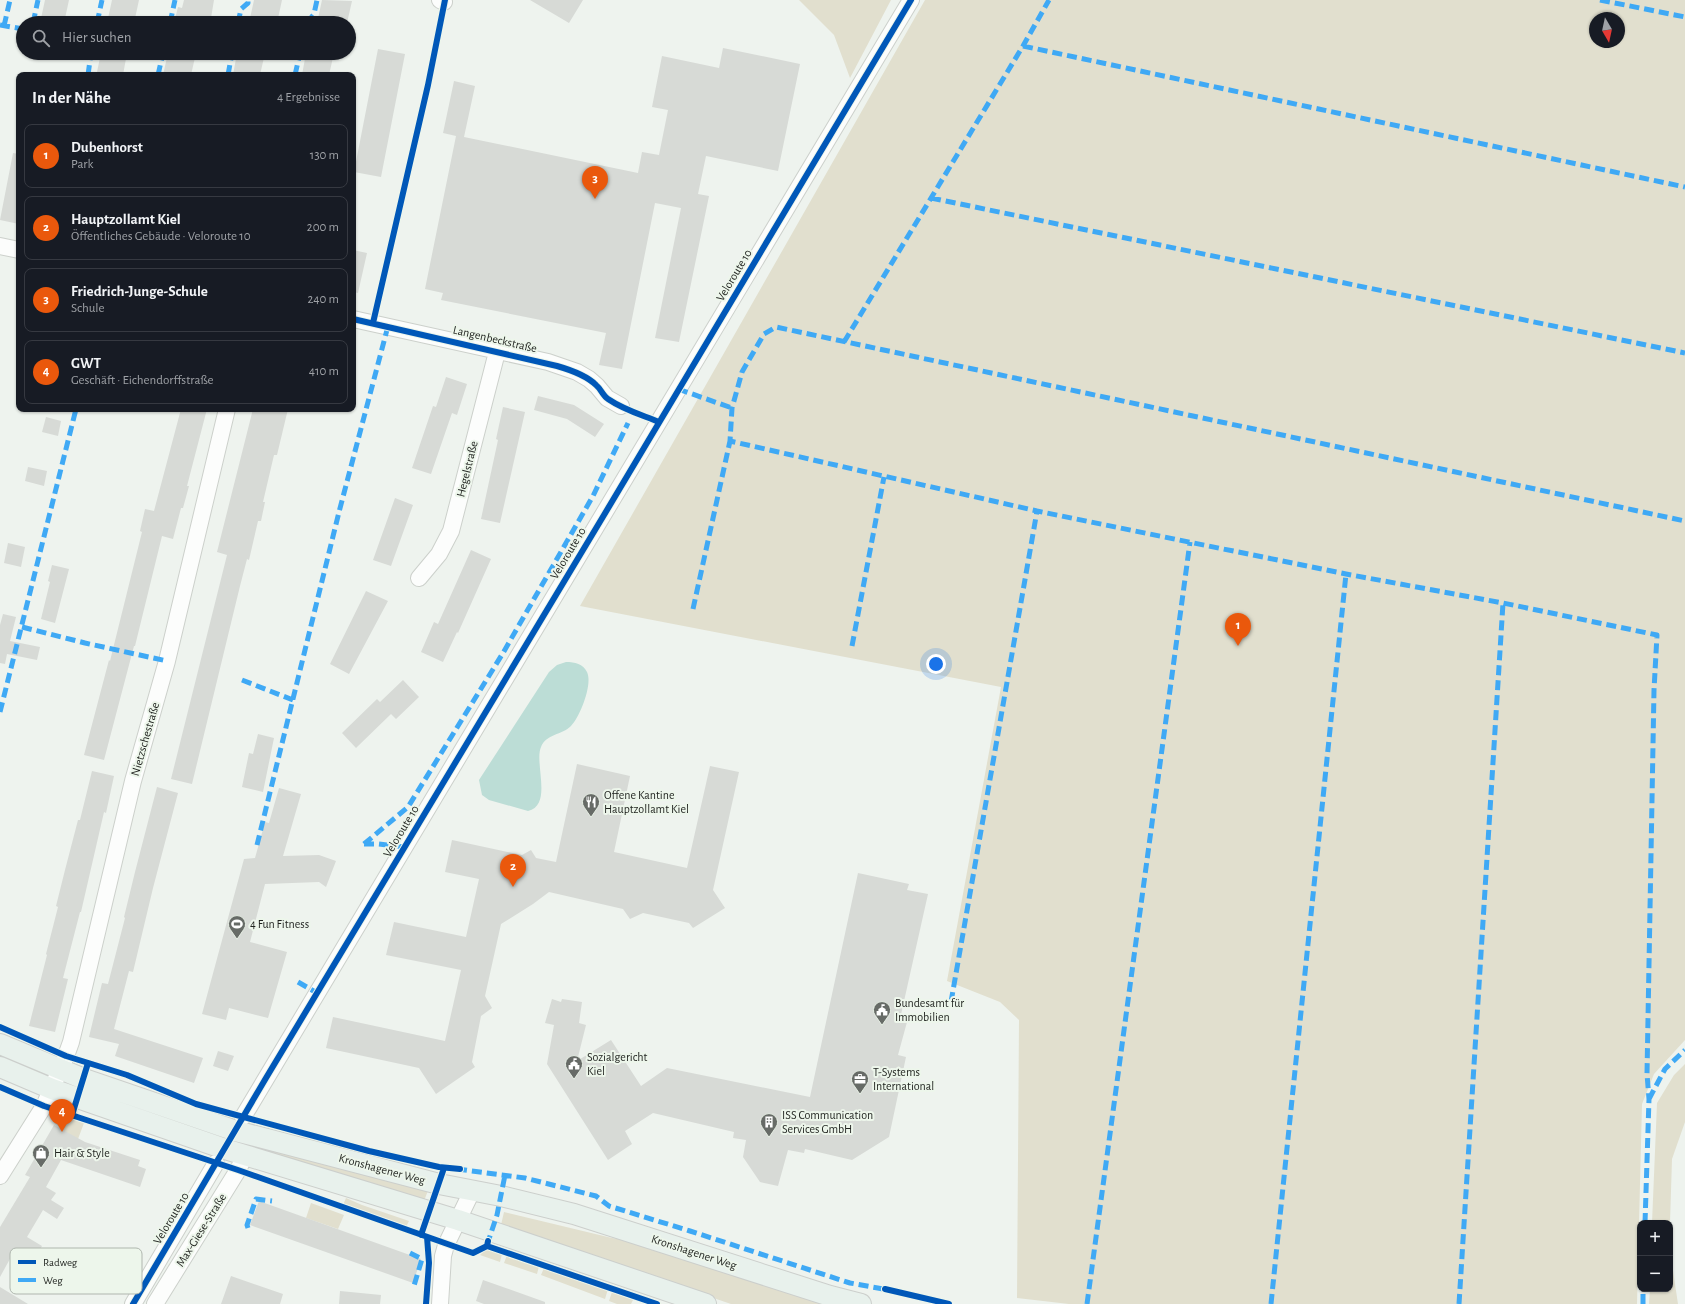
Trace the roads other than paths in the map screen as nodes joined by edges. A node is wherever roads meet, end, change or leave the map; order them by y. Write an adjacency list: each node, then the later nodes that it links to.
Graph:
1 (911, 0): 13 (street, Veloroute 10)
2 (0, 246): 3 (street)
3 (16, 249)
4 (356, 320): 5 (street, Langenbeckstraße)
5 (497, 352): 6 (street, Langenbeckstraße); 8 (street, Hegelstraße)
6 (621, 406)
7 (226, 412): 11 (street, Nietzschestraße)
8 (419, 578)
9 (0, 1044): 11 (main road, Kronshagener Weg)
10 (0, 1068): 12 (main road)
11 (61, 1069): 12 (street, Nietzschestraße); 17 (main road, Kronshagener Weg)
12 (52, 1089): 14 (main road); 16 (street, Nietzschestraße)
13 (243, 1117)
14 (244, 1155): 18 (main road); 22 (street, Max-Giese-Straße)
15 (216, 1164): 19 (street, Veloroute 10)
16 (2, 1173)
17 (472, 1191): 18 (street); 25 (main road, Kronshagener Weg)
18 (458, 1220): 23 (street); 24 (main road)
19 (142, 1289)
20 (139, 1294): 21 (street, Veloroute 10)
21 (133, 1304)
22 (155, 1304)
23 (440, 1304)
24 (706, 1304)
25 (861, 1304)

